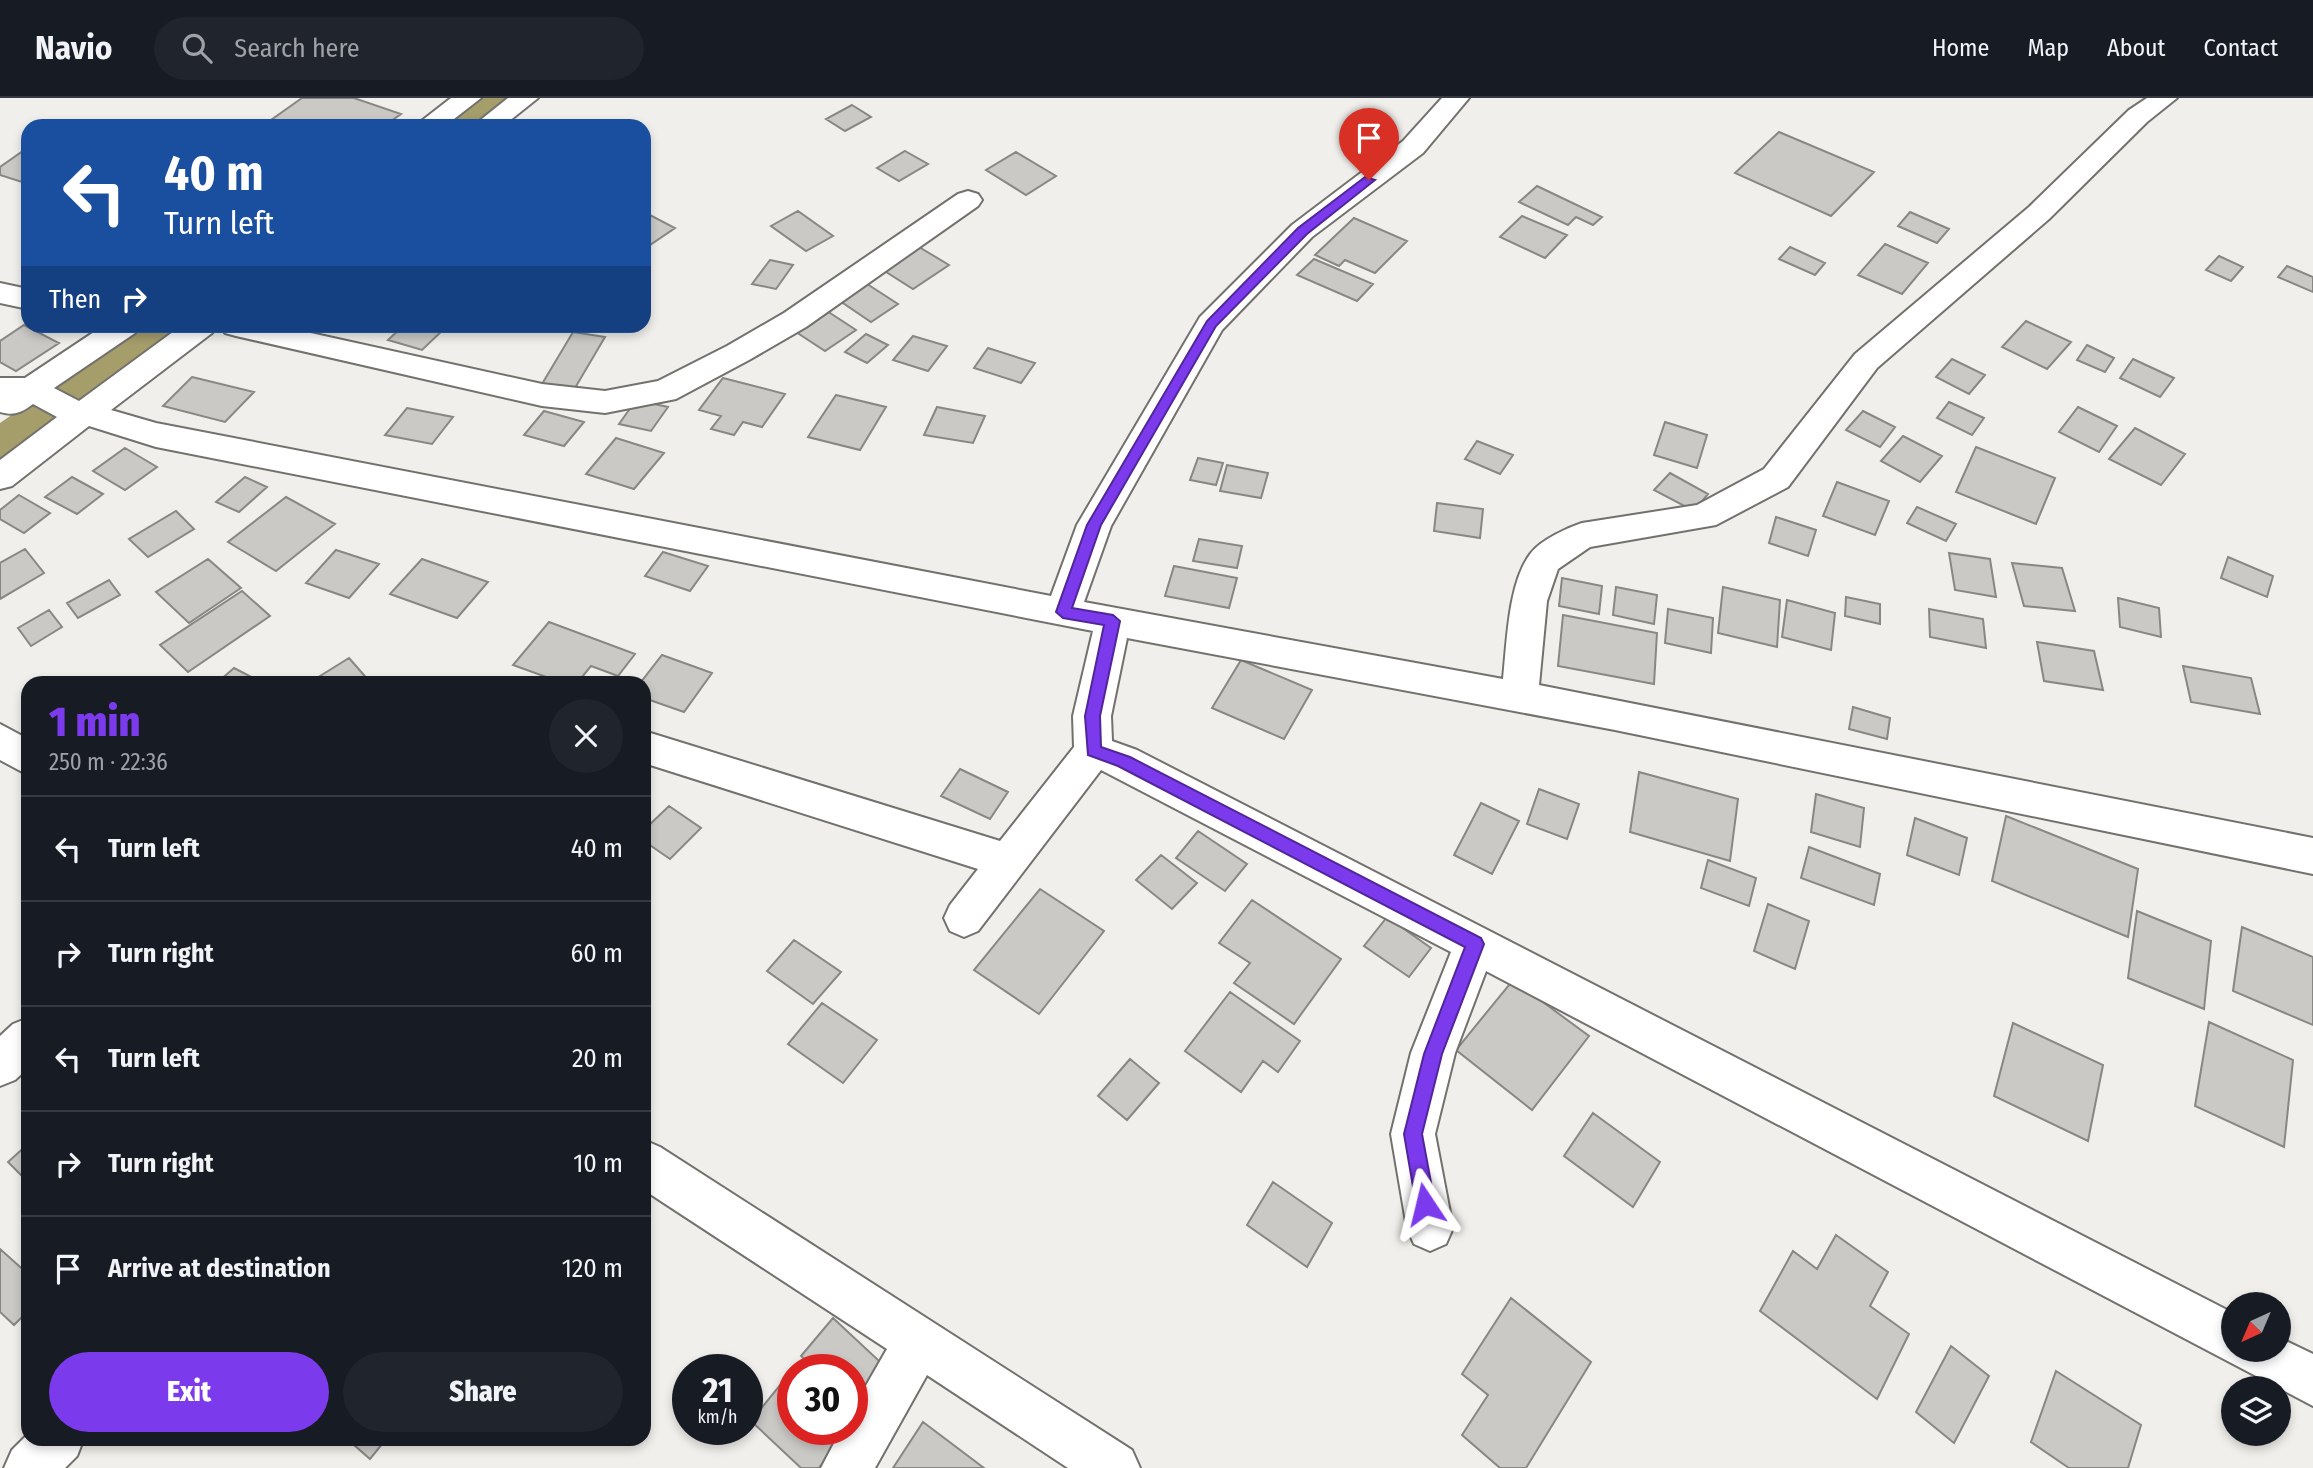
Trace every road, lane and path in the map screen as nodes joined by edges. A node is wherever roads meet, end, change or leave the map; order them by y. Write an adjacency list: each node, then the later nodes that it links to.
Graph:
1 (468, 98): 5 (street)
2 (525, 98): 6 (street)
3 (1456, 98): 16 (street)
4 (2164, 98): 18 (street)
5 (438, 119)
6 (496, 119)
7 (968, 200): 12 (street)
8 (0, 293): 9 (street)
9 (21, 298)
10 (113, 333): 13 (street)
11 (186, 333): 13 (street)
12 (267, 333)
13 (47, 400): 14 (street); 15 (street); 16 (street)
14 (0, 413)
15 (0, 477)
16 (1063, 612): 17 (street)
17 (1113, 621): 18 (street); 21 (street)
18 (1519, 697): 23 (street)
19 (0, 740): 22 (street)
20 (651, 749): 24 (street)
21 (1093, 751): 24 (street); 26 (street)
22 (21, 754)
23 (2313, 856)
24 (1008, 861): 25 (street)
25 (964, 918)
26 (1475, 944): 30 (street); 31 (street)
27 (21, 1046): 28 (street)
28 (0, 1065)
29 (651, 1168): 32 (street)
30 (1430, 1228)
31 (2221, 1333)
32 (918, 1343): 37 (street); 38 (street)
33 (2277, 1362): 34 (street)
34 (2313, 1381)
35 (51, 1446): 36 (street)
36 (30, 1468)
37 (847, 1468)
38 (1114, 1468)

